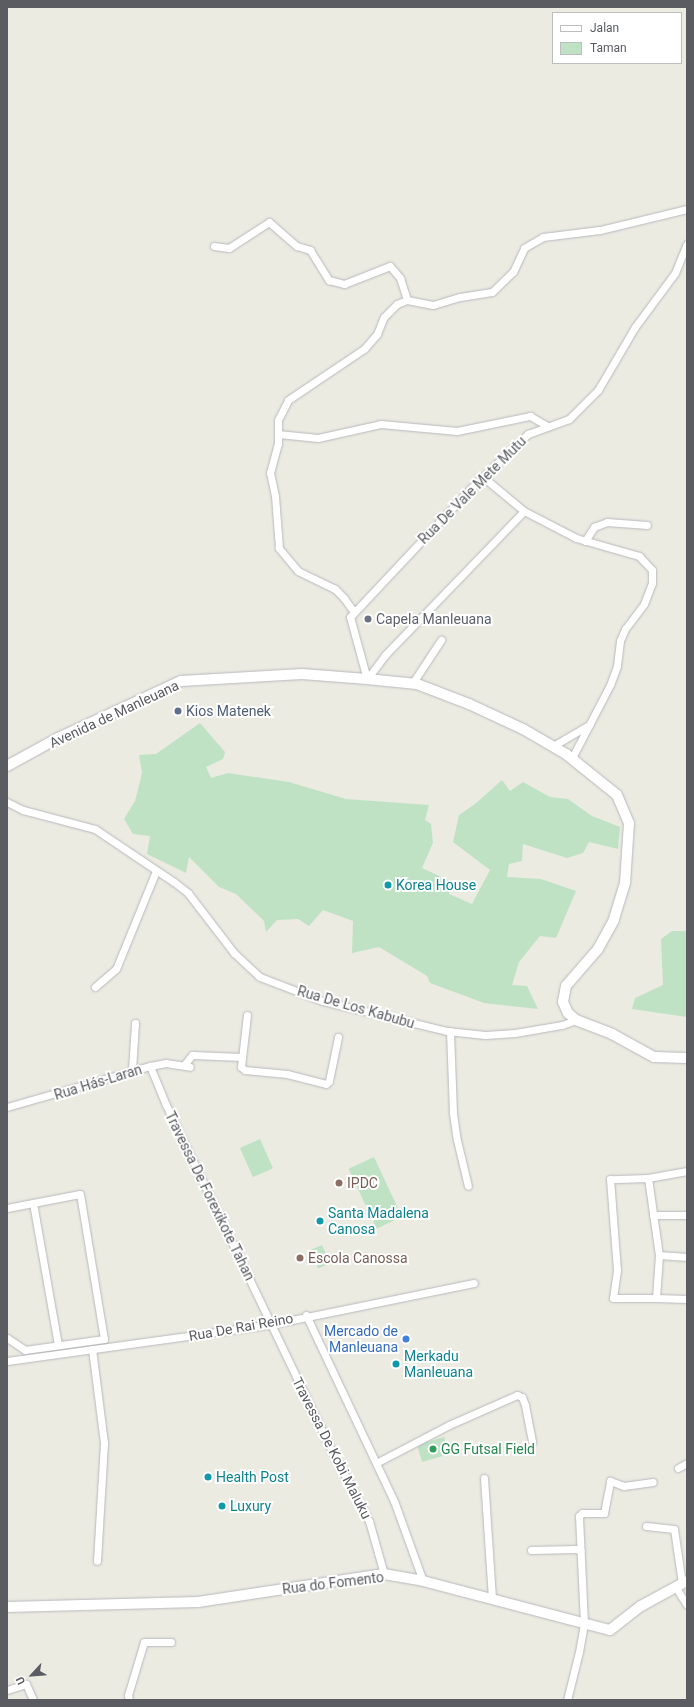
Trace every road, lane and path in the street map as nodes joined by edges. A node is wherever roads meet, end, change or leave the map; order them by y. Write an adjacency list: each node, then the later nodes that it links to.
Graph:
1 (687, 209): 4 (street)
2 (687, 244): 5 (street, Rua De Vale Mete Mutu)
3 (214, 246): 4 (street)
4 (407, 300): 6 (street)
5 (547, 426): 6 (street); 7 (street, Rua De Vale Mete Mutu)
6 (278, 434): 11 (street)
7 (483, 477): 8 (street); 11 (street, Rua De Vale Mete Mutu)
8 (524, 511): 10 (street); 13 (street)
9 (647, 525): 10 (street)
10 (585, 541): 15 (street)
11 (354, 612): 13 (street)
12 (441, 640): 14 (street)
13 (367, 679): 14 (street, Avenida de Manleuana); 18 (street, Avenida de Manleuana)
14 (412, 684): 16 (street, Avenida de Manleuana)
15 (589, 725): 16 (street); 17 (street)
16 (553, 746): 17 (street, Avenida de Manleuana)
17 (572, 758): 23 (street, Avenida de Manleuana)
18 (7, 766)
19 (7, 802): 20 (street, Rua De Los Kabubu)
20 (156, 872): 21 (street); 25 (street, Rua De Los Kabubu)
21 (95, 987)
22 (247, 1014): 27 (street)
23 (576, 1020): 25 (street, Rua De Los Kabubu); 28 (street)
24 (135, 1023): 30 (street)
25 (450, 1031): 34 (street)
26 (338, 1037): 27 (street)
27 (242, 1057): 29 (street, Rua Hás-Laran)
28 (687, 1058)
29 (150, 1066): 30 (street, Rua Hás-Laran); 45 (street, Travessa De Forexikote Tahan)
30 (132, 1070): 31 (street, Rua Hás-Laran)
31 (7, 1107)
32 (687, 1171): 33 (street)
33 (648, 1178): 37 (street); 42 (street)
34 (468, 1186)
35 (33, 1203): 36 (street); 47 (street); 47 (street)
36 (7, 1208)
37 (654, 1215): 38 (street); 39 (street)
38 (687, 1215)
39 (659, 1254): 40 (street); 42 (street)
40 (687, 1257)
41 (474, 1283): 44 (street, Rua De Rai Reino)
42 (656, 1298): 43 (street)
43 (687, 1299)
44 (306, 1316): 45 (street, Rua De Rai Reino); 51 (street)
45 (272, 1324): 48 (street, Rua De Rai Reino); 60 (street, Travessa De Kobi Maluku)
46 (7, 1338): 47 (street)
47 (58, 1345)
48 (92, 1349): 49 (street, Rua De Rai Reino); 59 (street)
49 (7, 1361)
50 (532, 1441): 51 (street)
51 (376, 1463): 61 (street)
52 (687, 1463): 53 (street)
53 (678, 1468)
54 (484, 1478): 63 (street)
55 (653, 1482): 58 (street)
56 (646, 1526): 62 (street)
57 (531, 1550): 58 (street)
58 (581, 1551): 66 (street)
59 (96, 1561)
60 (384, 1574): 61 (street, Rua do Fomento); 65 (street, Rua do Fomento)
61 (423, 1581): 63 (street, Rua do Fomento)
62 (682, 1583): 64 (street); 66 (street, Rua do Fomento)
63 (492, 1599): 66 (street, Rua do Fomento)
64 (687, 1604)
65 (7, 1607)
66 (584, 1623): 71 (street)
67 (171, 1642): 70 (street)
68 (7, 1690): 69 (street)
69 (33, 1700)
70 (129, 1700)
71 (567, 1700)

